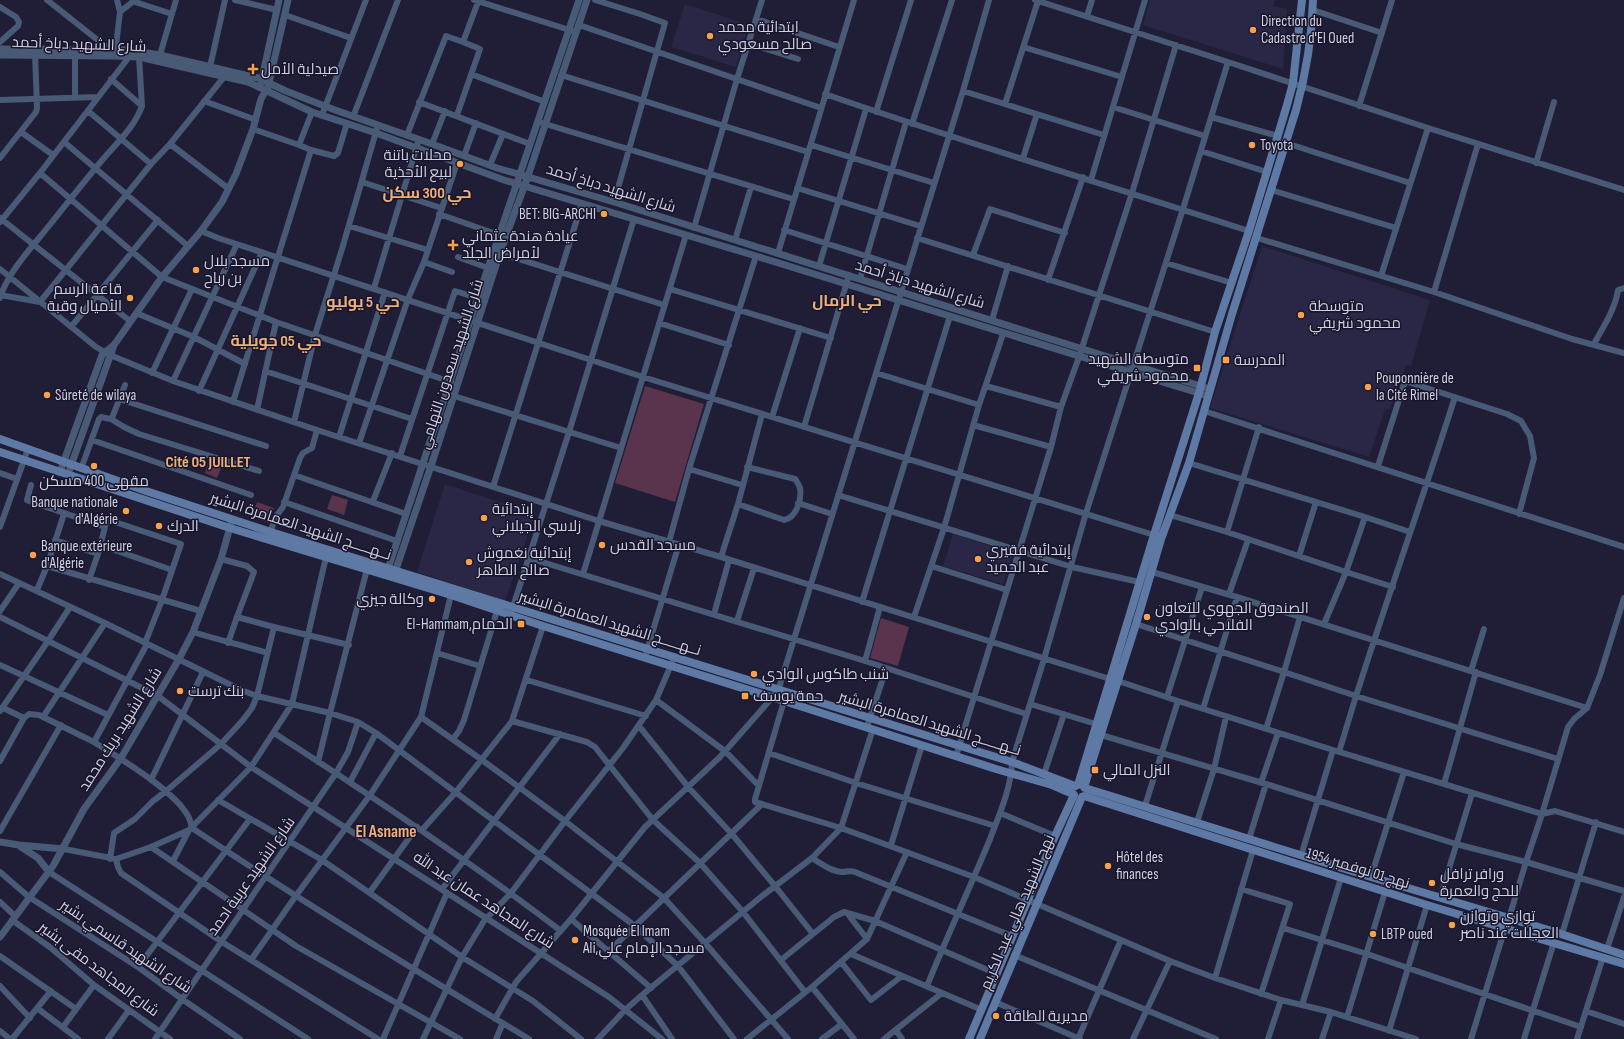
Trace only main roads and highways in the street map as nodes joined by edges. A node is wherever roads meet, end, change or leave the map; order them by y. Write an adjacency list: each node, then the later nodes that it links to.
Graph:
1 (1302, 0): 8 (main road)
2 (1313, 0): 8 (main road)
3 (0, 439): 5 (main road, نــهـــــج الشهيد العمامرة البشير)
4 (0, 452): 5 (main road, نــهـــــج الشهيد العمامرة البشير)
5 (391, 573): 6 (main road, نــهـــــج الشهيد العمامرة البشير); 6 (main road, نــهـــــج الشهيد العمامرة البشير)
6 (512, 611): 7 (main road, نــهـــــج الشهيد العمامرة البشير); 7 (main road, نــهـــــج الشهيد العمامرة البشير)
7 (645, 653): 9 (main road, نــهـــــج الشهيد العمامرة البشير)
8 (1114, 680): 11 (main road); 11 (main road)
9 (775, 694): 10 (main road, نــهـــــج الشهيد العمامرة البشير); 10 (main road, نــهـــــج الشهيد العمامرة البشير)
10 (870, 725): 11 (main road); 11 (main road, نــهـــــج الشهيد العمامرة البشير)
11 (1079, 791): 12 (main road, نهج 01 نوفمبر 1954); 13 (main road, نهج 01 نوفمبر 1954); 16 (main road); 17 (main road, نهج الشهيد هالي عبد الكريم)
12 (1230, 833): 13 (main road); 14 (main road, نهج 01 نوفمبر 1954)
13 (1228, 842): 15 (main road, نهج 01 نوفمبر 1954)
14 (1624, 955)
15 (1624, 964)
16 (969, 1039)
17 (980, 1039)

